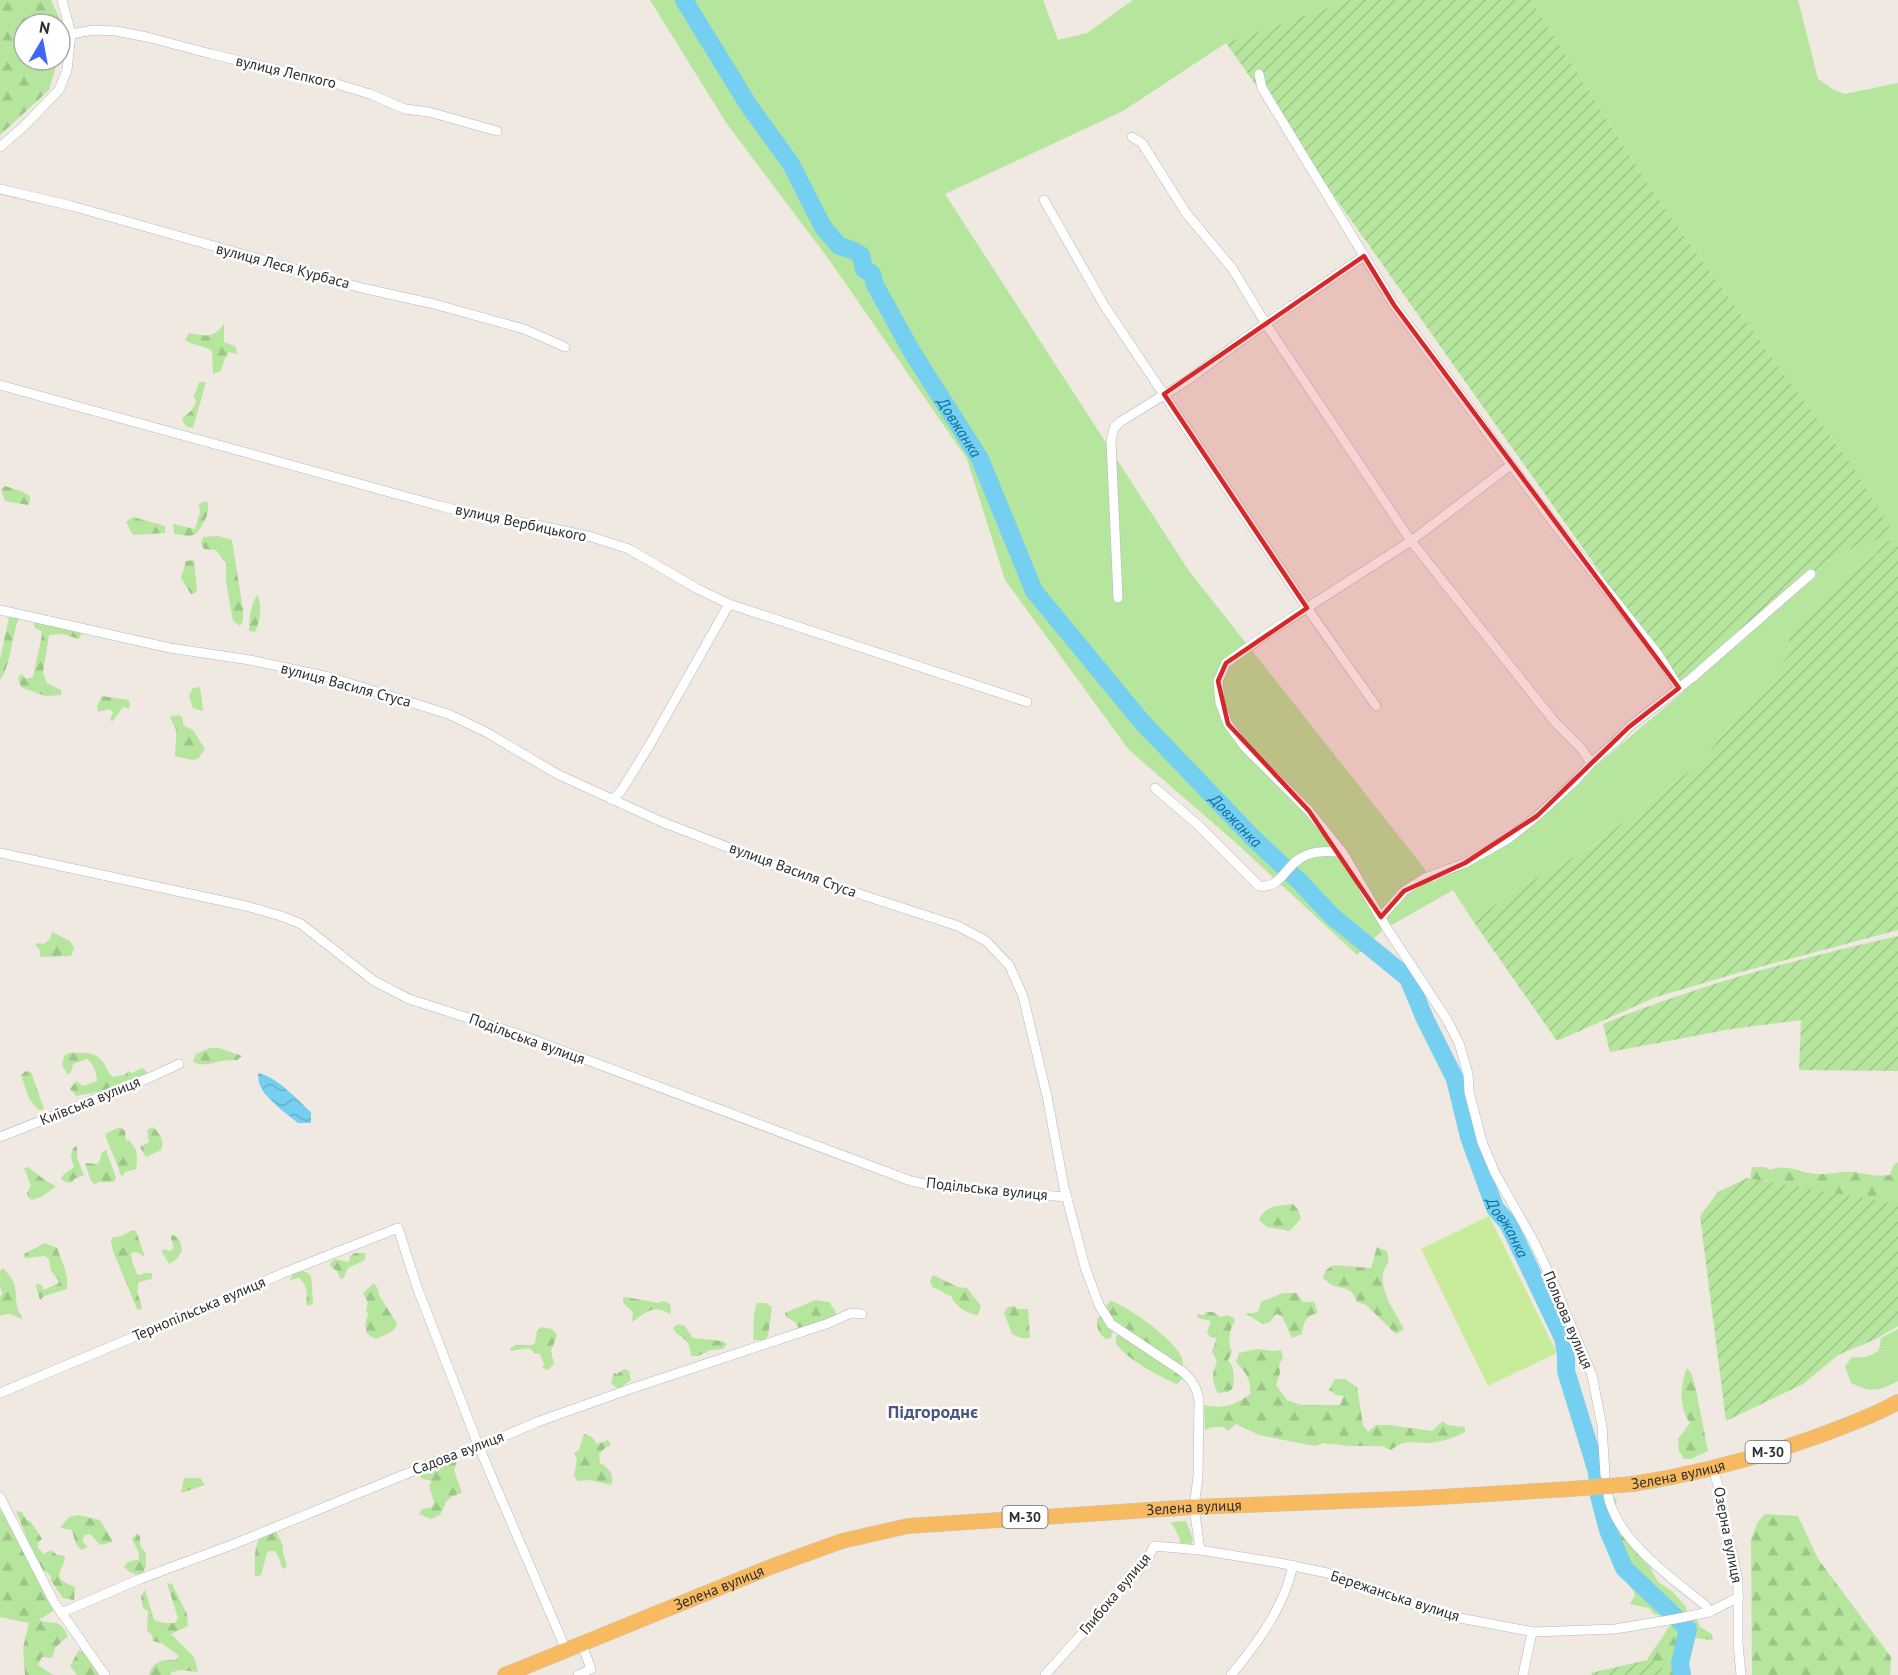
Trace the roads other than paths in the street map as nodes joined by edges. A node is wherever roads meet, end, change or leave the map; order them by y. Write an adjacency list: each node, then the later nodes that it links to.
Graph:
1 (72, 34): 4 (street, вулиця Лепкого)
2 (66, 72): 6 (street)
3 (1258, 74): 9 (street)
4 (497, 131)
5 (1132, 137): 10 (street)
6 (0, 147)
7 (0, 189): 11 (street, вулиця Леся Курбаса)
8 (1044, 200): 13 (street)
9 (1364, 256): 10 (street); 14 (street)
10 (1266, 324): 13 (street); 15 (street)
11 (565, 347)
12 (0, 385): 18 (street, вулиця Вербицького)
13 (1164, 394): 17 (street); 19 (street)
14 (1511, 465): 15 (street, Польова вулиця); 21 (street)
15 (1411, 541): 19 (street, Польова вулиця); 24 (street)
16 (1811, 574): 21 (street)
17 (1118, 598)
18 (729, 604): 22 (street, вулиця Вербицького); 26 (street)
19 (1307, 608): 23 (street); 28 (street, Польова вулиця)
20 (0, 610): 26 (street, вулиця Василя Стуса)
21 (1679, 688): 24 (street)
22 (1027, 702)
23 (1376, 706)
24 (1591, 763): 29 (street)
25 (1155, 788): 28 (street)
26 (612, 800): 32 (street, вулиця Василя Стуса)
27 (0, 853): 32 (street, Подільська вулиця)
28 (1343, 853): 29 (street, Польова вулиця)
29 (1381, 917): 38 (street, Польова вулиця)
30 (179, 1064): 31 (street, Київська вулиця)
31 (0, 1137)
32 (1067, 1197): 41 (street, вулиця Василя Стуса)
33 (862, 1314): 36 (street, Садова вулиця)
34 (0, 1393): 36 (street, Тернопільська вулиця)
35 (1898, 1402): 37 (highway, Зелена вулиця / М-30)
36 (479, 1447): 46 (street, Садова вулиця); 49 (street)
37 (1713, 1468): 41 (highway, Зелена вулиця / М-30, bridge); 44 (street, Озерна вулиця)
38 (1605, 1475)
39 (1608, 1496): 45 (street)
40 (0, 1497): 46 (street)
41 (1194, 1507): 42 (street); 48 (highway, Зелена вулиця / М-30)
42 (1200, 1550): 43 (street, Бережанська вулиця); 53 (street, Глибока вулиця)
43 (1293, 1565): 47 (street, Бережанська вулиця); 54 (street)
44 (1738, 1597): 45 (street, Бережанська вулиця); 56 (street, Озерна вулиця)
45 (1710, 1612): 47 (street, Бережанська вулиця)
46 (61, 1613): 50 (street)
47 (1532, 1632): 55 (street)
48 (582, 1644): 49 (highway, Зелена вулиця / М-30); 52 (street)
49 (566, 1650): 51 (highway, Зелена вулиця / М-30)
50 (105, 1675)
51 (505, 1675)
52 (579, 1675)
53 (1045, 1675)
54 (1231, 1675)
55 (1523, 1675)
56 (1741, 1675)

